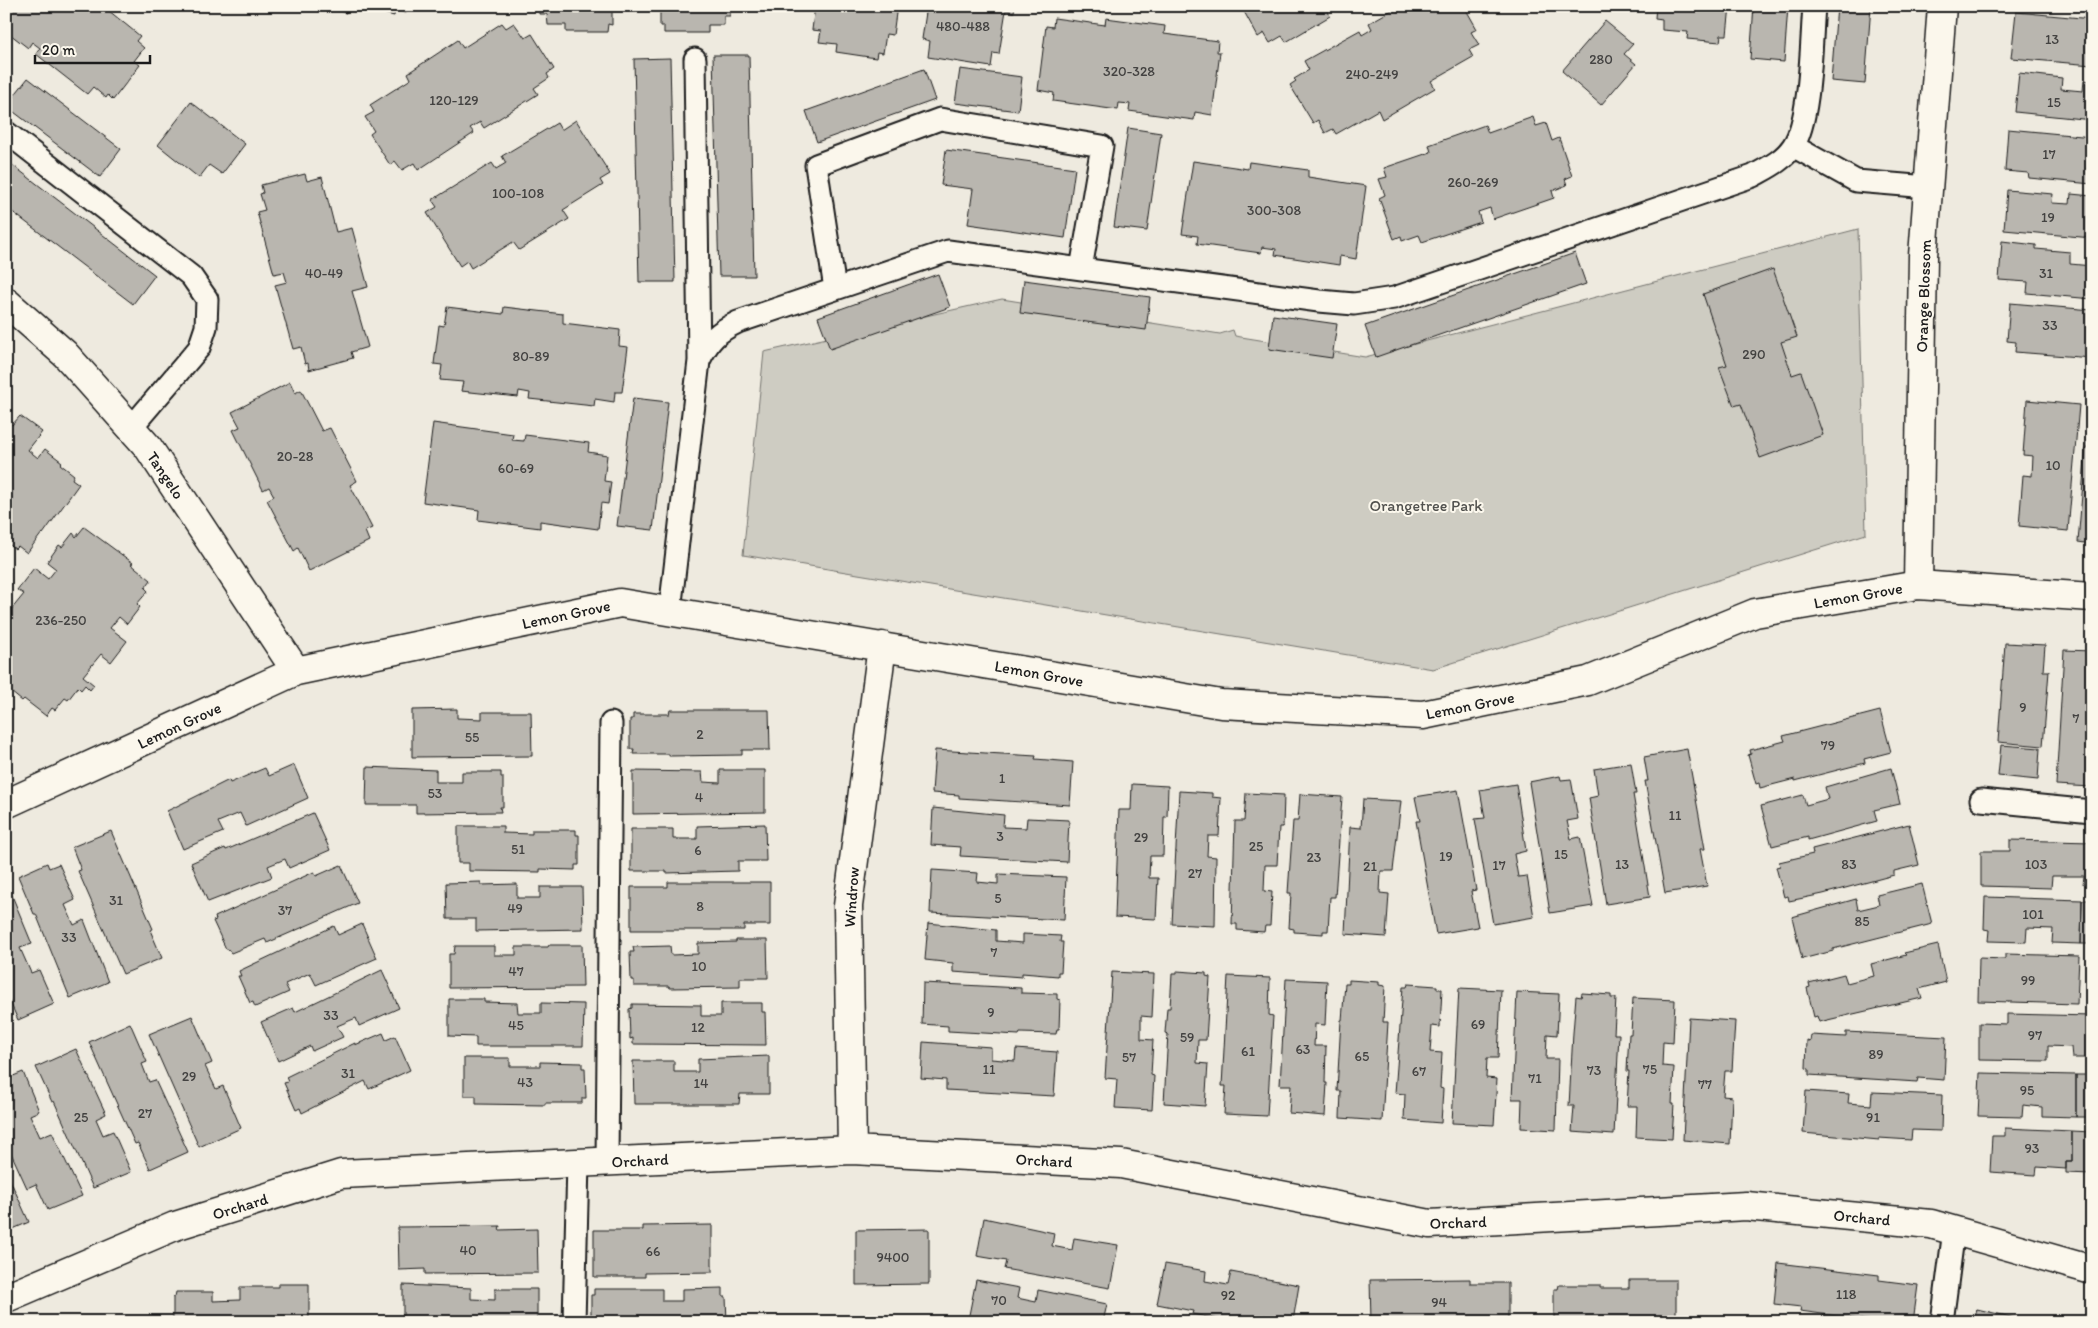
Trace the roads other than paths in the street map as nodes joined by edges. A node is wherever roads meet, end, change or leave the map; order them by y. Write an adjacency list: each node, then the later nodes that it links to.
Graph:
1 (1814, 6): 5 (lane)
2 (1942, 6): 6 (street, Orange Blossom)
3 (695, 59): 10 (lane)
4 (6, 132): 11 (lane)
5 (1793, 146): 6 (lane); 7 (lane)
6 (1928, 187): 12 (street, Orange Blossom)
7 (1081, 269): 8 (lane); 8 (lane)
8 (835, 289): 10 (lane)
9 (6, 302): 11 (street, Tangelo)
10 (699, 362): 14 (lane)
11 (130, 429): 16 (street, Tangelo)
12 (1918, 585): 13 (street, Lemon Grove); 15 (street, Lemon Grove)
13 (2092, 597)
14 (670, 611): 15 (street, Lemon Grove); 16 (street, Lemon Grove)
15 (882, 646): 21 (street, Windrow)
16 (296, 671): 19 (street, Lemon Grove)
17 (610, 724): 22 (lane)
18 (1981, 800): 20 (lane)
19 (6, 804)
20 (2092, 811)
21 (852, 1150): 22 (street, Orchard); 24 (street, Orchard)
22 (607, 1162): 23 (street, Orchard)
23 (578, 1163): 26 (street, Orchard); 27 (lane)
24 (1954, 1230): 25 (street, Orchard); 28 (lane)
25 (2092, 1270)
26 (6, 1298)
27 (574, 1322)
28 (1942, 1322)

